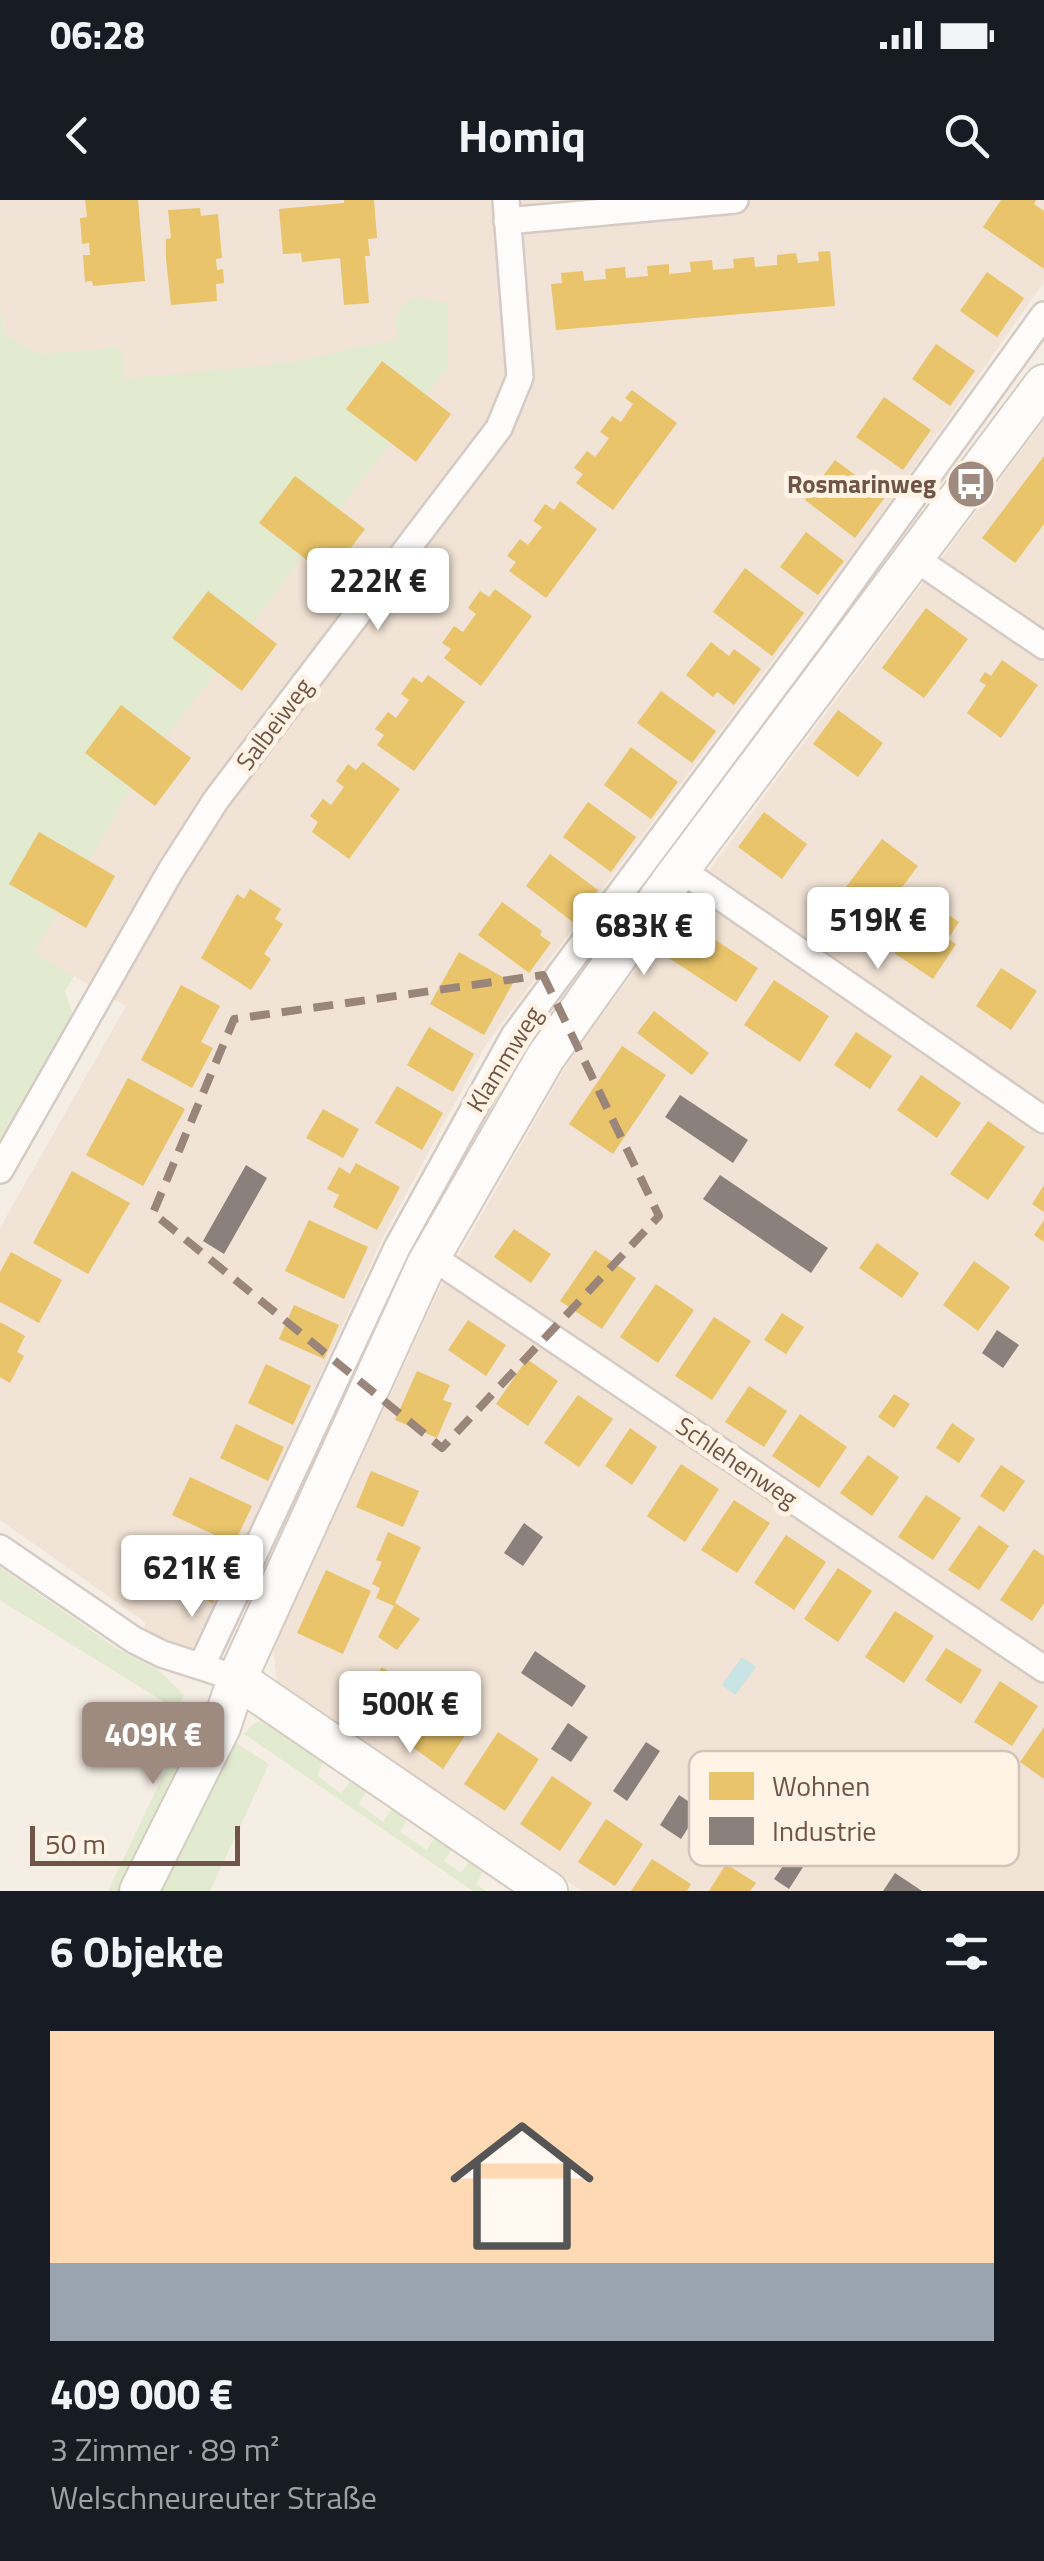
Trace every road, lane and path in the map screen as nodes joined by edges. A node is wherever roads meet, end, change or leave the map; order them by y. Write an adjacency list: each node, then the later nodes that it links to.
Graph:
1 (736, 200): 2 (street, Salbeiweg)
2 (507, 210): 9 (street, Salbeiweg)
3 (1044, 315): 13 (street, Klammweg)
4 (1044, 384): 5 (main road, Klammweg)
5 (916, 559): 6 (street); 7 (main road, Klammweg)
6 (1044, 646)
7 (680, 869): 8 (street); 10 (main road, Klammweg)
8 (1044, 1120)
9 (0, 1170)
10 (431, 1256): 12 (street, Schlehenweg); 13 (main road, Klammweg)
11 (0, 1548): 13 (street)
12 (1044, 1669)
13 (219, 1672): 14 (main road); 15 (main road)
14 (139, 1891)
15 (548, 1891)

